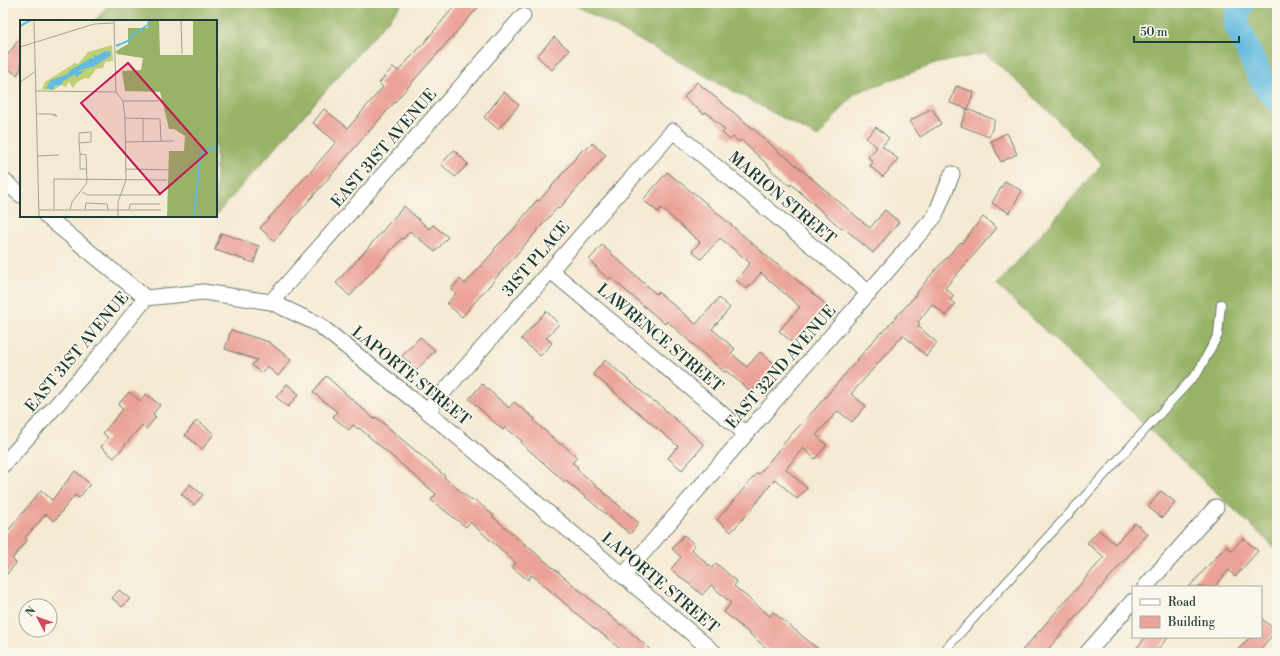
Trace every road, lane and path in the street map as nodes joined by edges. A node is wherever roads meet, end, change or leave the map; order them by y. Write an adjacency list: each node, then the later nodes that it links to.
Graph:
1 (523, 16): 10 (street, EAST 31ST AVENUE)
2 (673, 131): 7 (street, 31ST PLACE); 8 (street, MARION STREET)
3 (952, 174): 8 (street, EAST 32ND AVENUE)
4 (3, 180): 5 (street)
5 (20, 194)
6 (47, 217): 9 (street)
7 (551, 270): 12 (street, 31ST PLACE); 13 (street, LAWRENCE STREET)
8 (869, 293): 13 (street, EAST 32ND AVENUE)
9 (146, 298): 10 (street, LAPORTE STREET); 14 (street, EAST 31ST AVENUE)
10 (271, 302): 12 (street, LAPORTE STREET)
11 (1221, 304): 20 (lane)
12 (427, 411): 16 (street, LAPORTE STREET)
13 (746, 434): 16 (street, EAST 32ND AVENUE)
14 (3, 465)
15 (1216, 507): 17 (street)
16 (623, 576): 19 (street, LAPORTE STREET)
17 (1147, 586)
18 (1132, 602): 21 (street)
19 (715, 653)
20 (942, 653)
21 (1088, 653)

